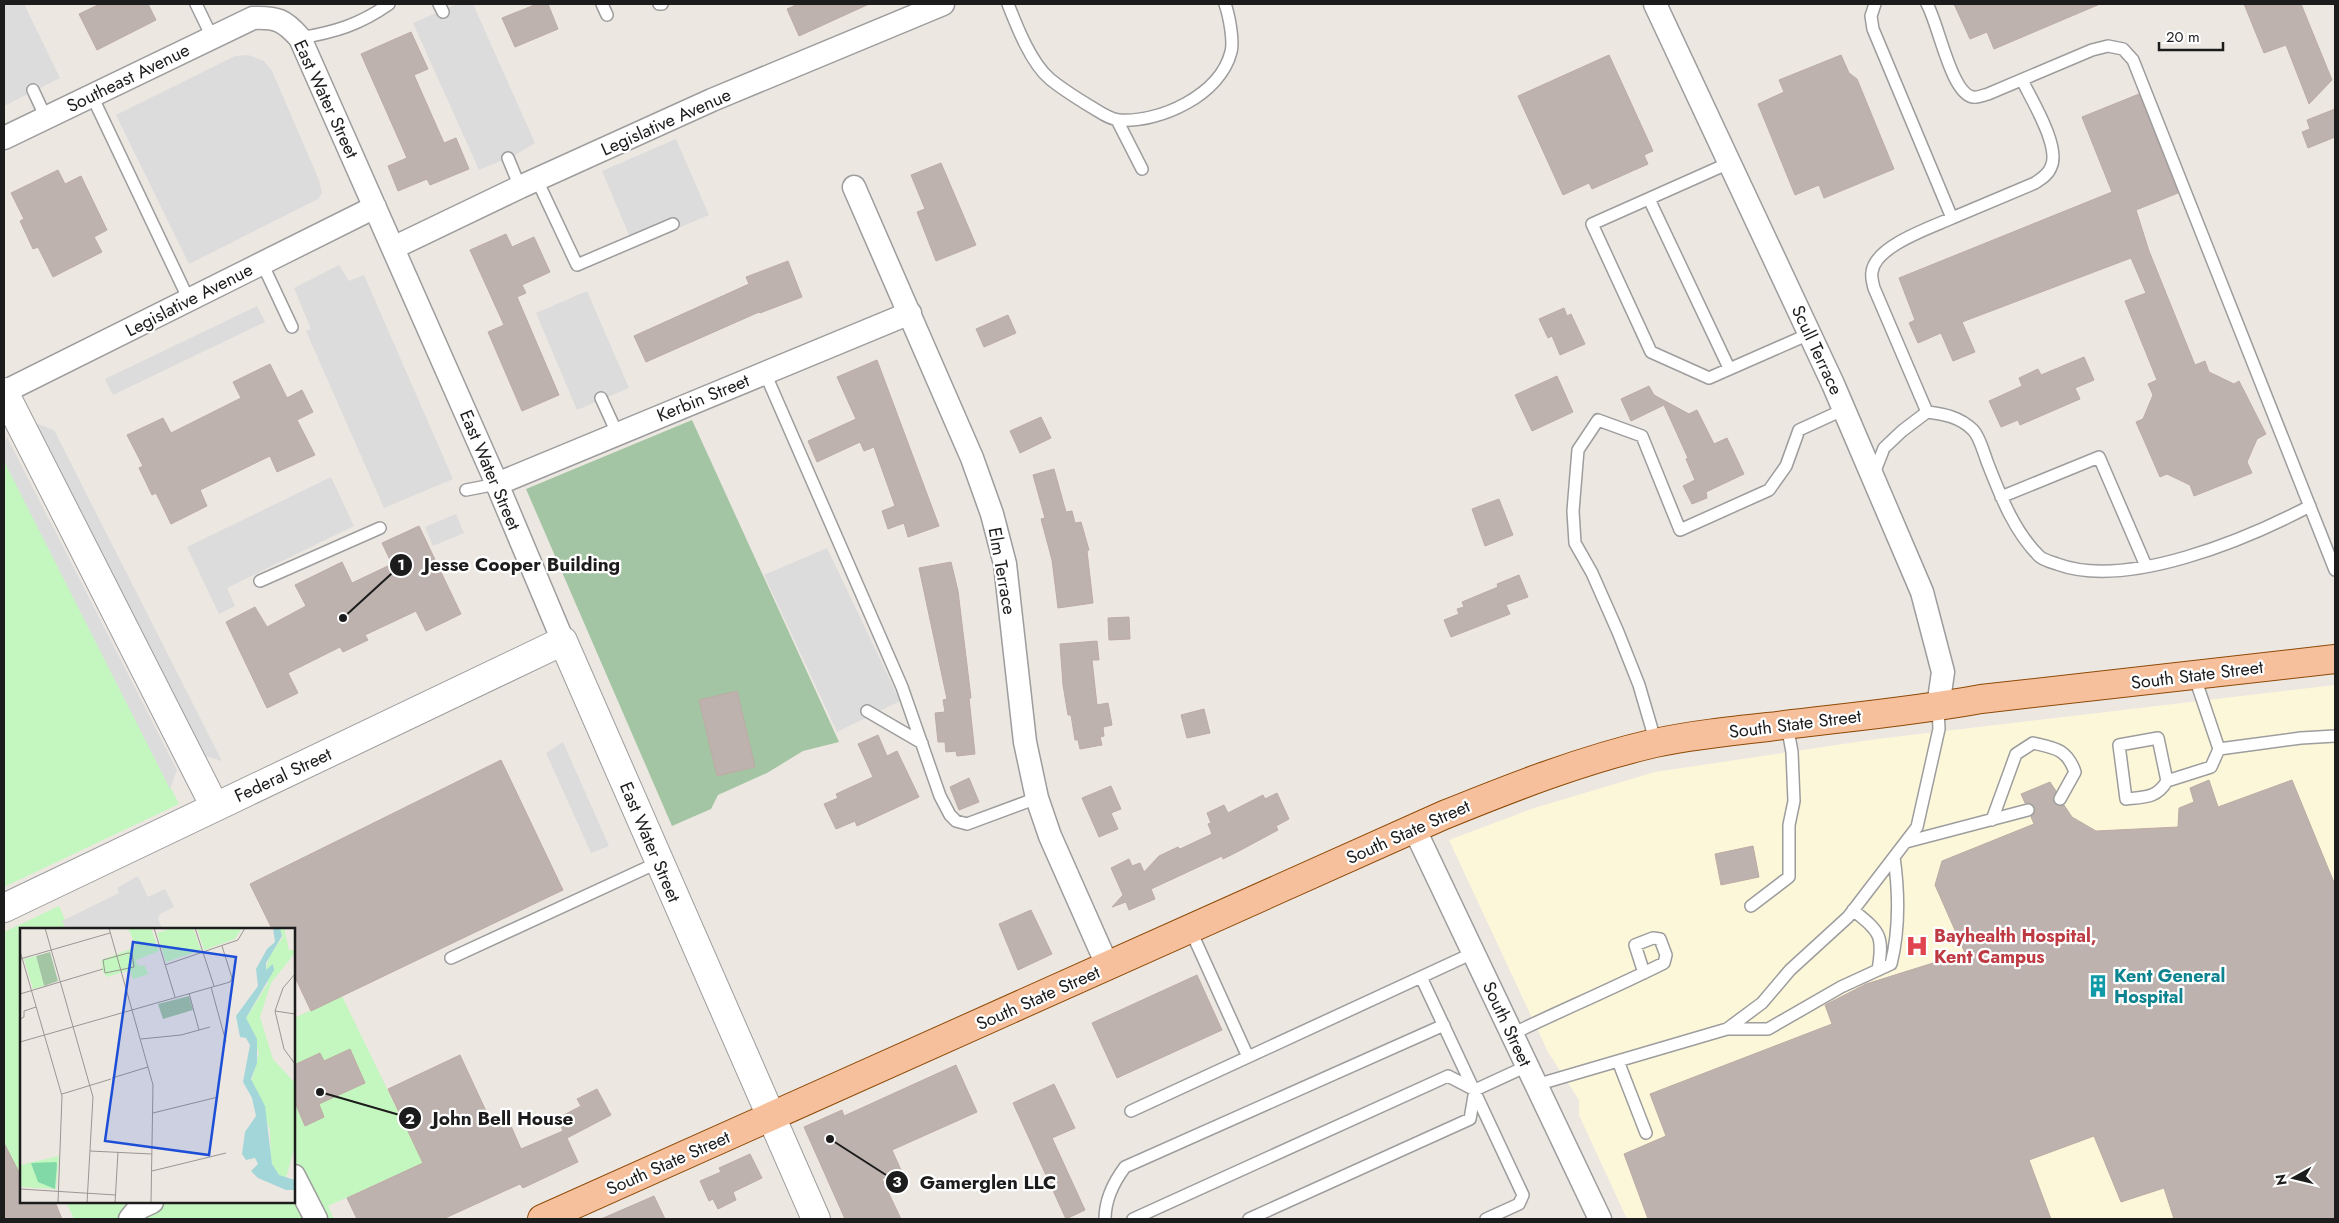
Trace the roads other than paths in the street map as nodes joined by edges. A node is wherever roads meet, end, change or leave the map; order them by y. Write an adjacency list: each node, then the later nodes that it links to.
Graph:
1 (196, 4): 10 (lane)
2 (389, 4): 11 (lane)
3 (942, 4): 21 (street, Legislative Avenue)
4 (1008, 4): 16 (lane)
5 (1225, 4): 16 (lane)
6 (1655, 4): 19 (street, Scull Terrace)
7 (1875, 4): 25 (lane)
8 (1927, 4): 12 (lane)
9 (265, 13): 10 (street, Southeast Avenue); 11 (street, East Water Street)
10 (212, 38): 14 (street, Southeast Avenue)
11 (300, 38): 24 (street, East Water Street)
12 (2022, 80): 25 (lane); 44 (lane)
13 (33, 90): 15 (lane)
14 (92, 96): 15 (street, Southeast Avenue); 29 (lane)
15 (46, 118): 17 (street, Southeast Avenue)
16 (1117, 120): 20 (lane)
17 (4, 138)
18 (508, 158): 21 (lane)
19 (1729, 164): 23 (lane); 32 (street, Scull Terrace)
20 (1142, 169)
21 (529, 183): 26 (lane); 27 (street, Legislative Avenue)
22 (854, 187): 30 (street, Elm Terrace)
23 (1649, 199): 33 (lane); 33 (lane)
24 (375, 207): 27 (street, East Water Street); 28 (street, Legislative Avenue)
25 (1952, 218): 38 (lane)
26 (673, 224)
27 (393, 248): 41 (street, East Water Street)
28 (262, 263): 29 (street, Legislative Avenue); 31 (lane)
29 (189, 300): 35 (street, Legislative Avenue)
30 (910, 313): 34 (street, Kerbin Street); 60 (street, Elm Terrace)
31 (292, 327)
32 (1809, 334): 33 (lane); 37 (street, Scull Terrace)
33 (1729, 368)
34 (765, 373): 39 (street, Kerbin Street); 56 (lane)
35 (4, 392): 62 (street)
36 (601, 398): 39 (lane)
37 (1845, 410): 40 (street, Scull Terrace); 57 (lane)
38 (1928, 412): 40 (lane); 43 (lane)
39 (617, 433): 41 (street, Kerbin Street)
40 (1873, 476): 52 (street, Scull Terrace)
41 (497, 484): 42 (lane); 49 (street, East Water Street)
42 (466, 490)
43 (2001, 497): 46 (lane); 46 (lane)
44 (2310, 506): 46 (lane); 47 (lane)
45 (380, 528): 48 (lane)
46 (2146, 566)
47 (2335, 570)
48 (260, 581)
49 (563, 641): 62 (street, Federal Street); 68 (street, East Water Street)
50 (2335, 658): 51 (main road, South State Street)
51 (2194, 676): 52 (main road, South State Street); 58 (lane)
52 (1938, 707): 54 (main road, South State Street); 66 (lane)
53 (867, 711): 56 (lane)
54 (1787, 724): 57 (main road, South State Street); 69 (lane)
55 (2335, 736): 58 (lane)
56 (922, 743): 60 (lane)
57 (1656, 743): 65 (main road, South State Street)
58 (2219, 749): 59 (lane)
59 (2167, 781): 59 (lane)
60 (1037, 798): 75 (street, Elm Terrace)
61 (2060, 799): 64 (lane)
62 (215, 807): 70 (street, Federal Street)
63 (2028, 810): 64 (lane)
64 (1992, 820): 66 (lane)
65 (1414, 828): 72 (main road, South State Street); 73 (street, South Street)
66 (1906, 842): 67 (lane)
67 (1894, 857): 71 (lane); 76 (lane)
68 (659, 862): 74 (lane); 87 (street, East Water Street)
69 (1751, 906)
70 (4, 908)
71 (1853, 910): 76 (lane); 80 (lane)
72 (1190, 929): 75 (main road, South State Street); 82 (lane)
73 (1473, 953): 78 (lane); 81 (street, South Street)
74 (451, 958)
75 (1108, 967): 87 (main road, South State Street)
76 (1878, 970): 80 (lane)
77 (1644, 973): 81 (lane)
78 (1421, 977): 79 (lane); 82 (lane)
79 (1444, 1025): 85 (lane); 95 (lane)
80 (1727, 1029): 83 (lane)
81 (1512, 1034): 84 (street, South Street)
82 (1248, 1057): 86 (lane)
83 (1618, 1062): 84 (lane); 88 (lane)
84 (1531, 1076): 85 (lane); 99 (street, South Street)
85 (1475, 1090): 96 (lane); 97 (lane); 98 (lane)
86 (1131, 1110)
87 (770, 1117): 93 (main road, South State Street); 94 (street, East Water Street)
88 (1646, 1133)
89 (295, 1178): 92 (street)
90 (150, 1203): 91 (street)
91 (130, 1219)
92 (316, 1219)
93 (542, 1219)
94 (816, 1219)
95 (1105, 1219)
96 (1133, 1219)
97 (1249, 1219)
98 (1486, 1219)
99 (1600, 1219)

